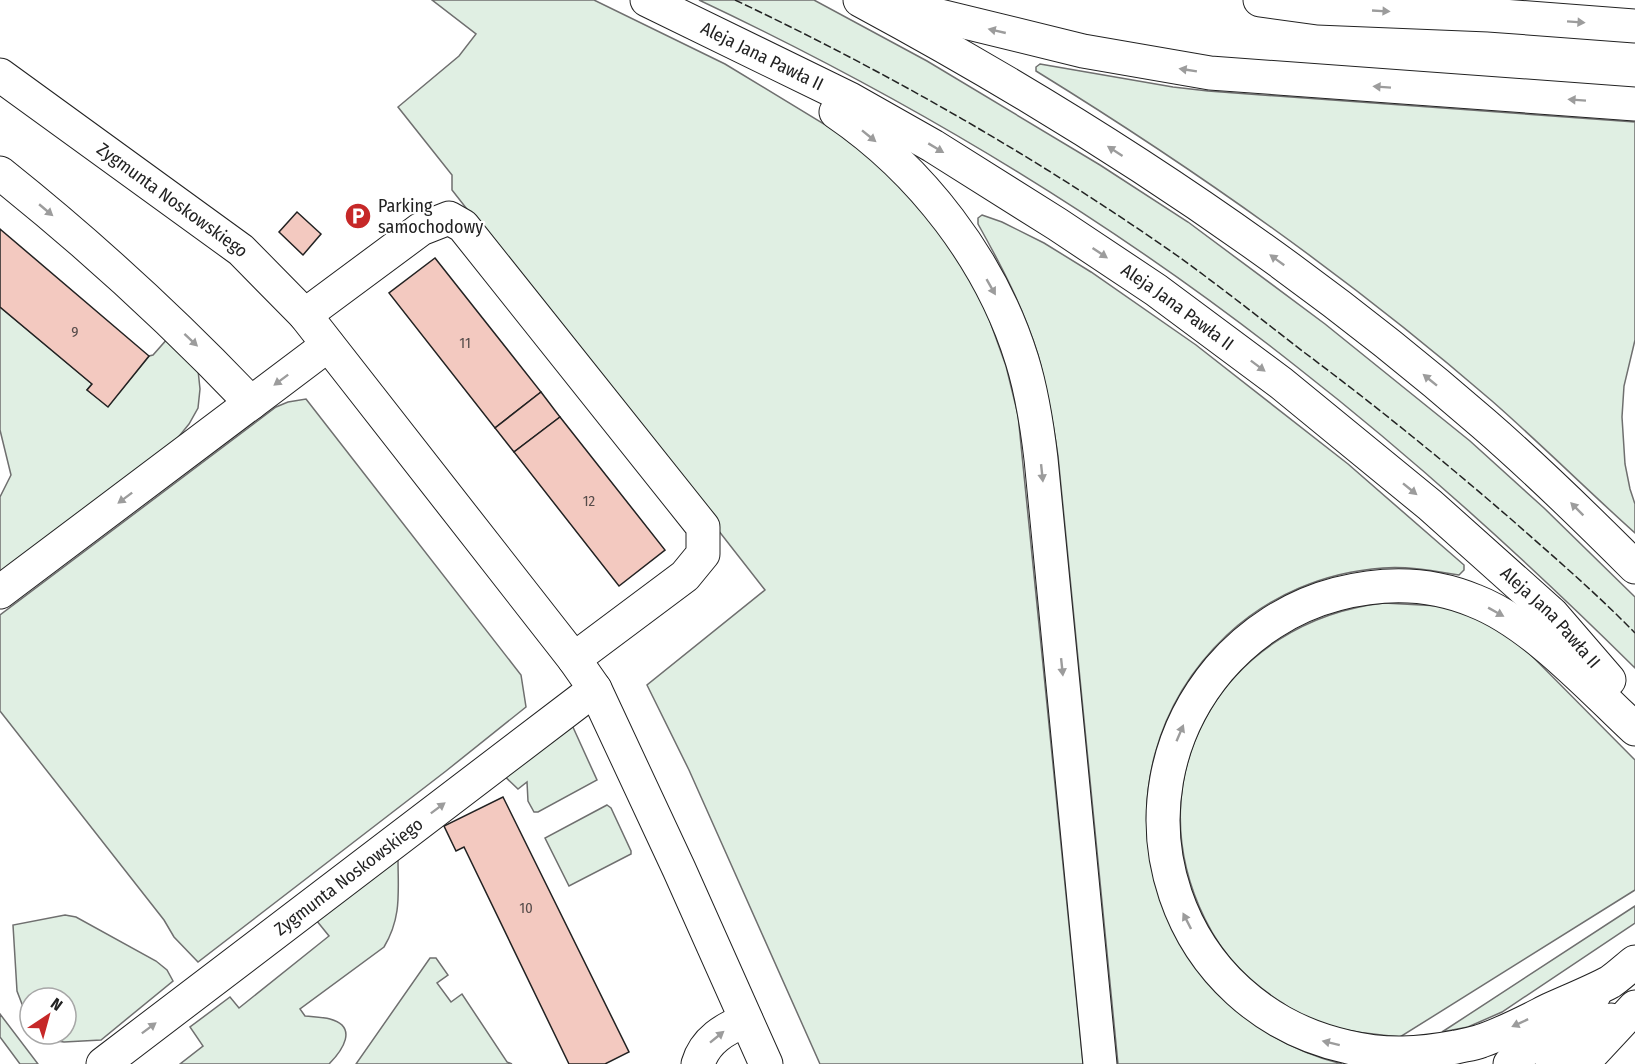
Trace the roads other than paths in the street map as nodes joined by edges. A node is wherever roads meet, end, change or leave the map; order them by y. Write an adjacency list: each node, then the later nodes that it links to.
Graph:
1 (647, 0): 6 (main road, Aleja Jana Pawła II)
2 (860, 0): 13 (main road, one-way to 2)
3 (876, 0): 8 (main road, one-way to 3)
4 (1260, 0): 5 (main road, one-way to 5)
5 (1635, 26)
6 (735, 43): 17 (main road, Aleja Jana Pawła II, one-way to 17); 25 (main road, one-way to 25)
7 (0, 75): 10 (main road, Zygmunta Noskowskiego)
8 (1635, 104)
9 (0, 173): 12 (main road, one-way to 12)
10 (305, 315): 11 (main road, Zygmunta Noskowskiego); 15 (main road)
11 (328, 345): 12 (main road, one-way to 12); 15 (main road, Zygmunta Noskowskiego)
12 (251, 403): 14 (main road, one-way to 14)
13 (1635, 567)
14 (0, 592)
15 (574, 659): 16 (main road, Zygmunta Noskowskiego)
16 (595, 689): 21 (main road, Zygmunta Noskowskiego); 22 (main road, Zygmunta Noskowskiego, one-way to 16)
17 (1635, 711)
18 (1635, 729): 19 (main road, one-way to 18)
19 (1623, 971): 26 (main road)
20 (1635, 1005): 27 (main road); 28 (main road)
21 (746, 1020): 23 (main road, one-way to 21); 24 (main road, Zygmunta Noskowskiego)
22 (103, 1064)
23 (698, 1064)
24 (766, 1064)
25 (1100, 1064)
26 (1510, 1064)
27 (1552, 1064)
28 (1582, 1064)

